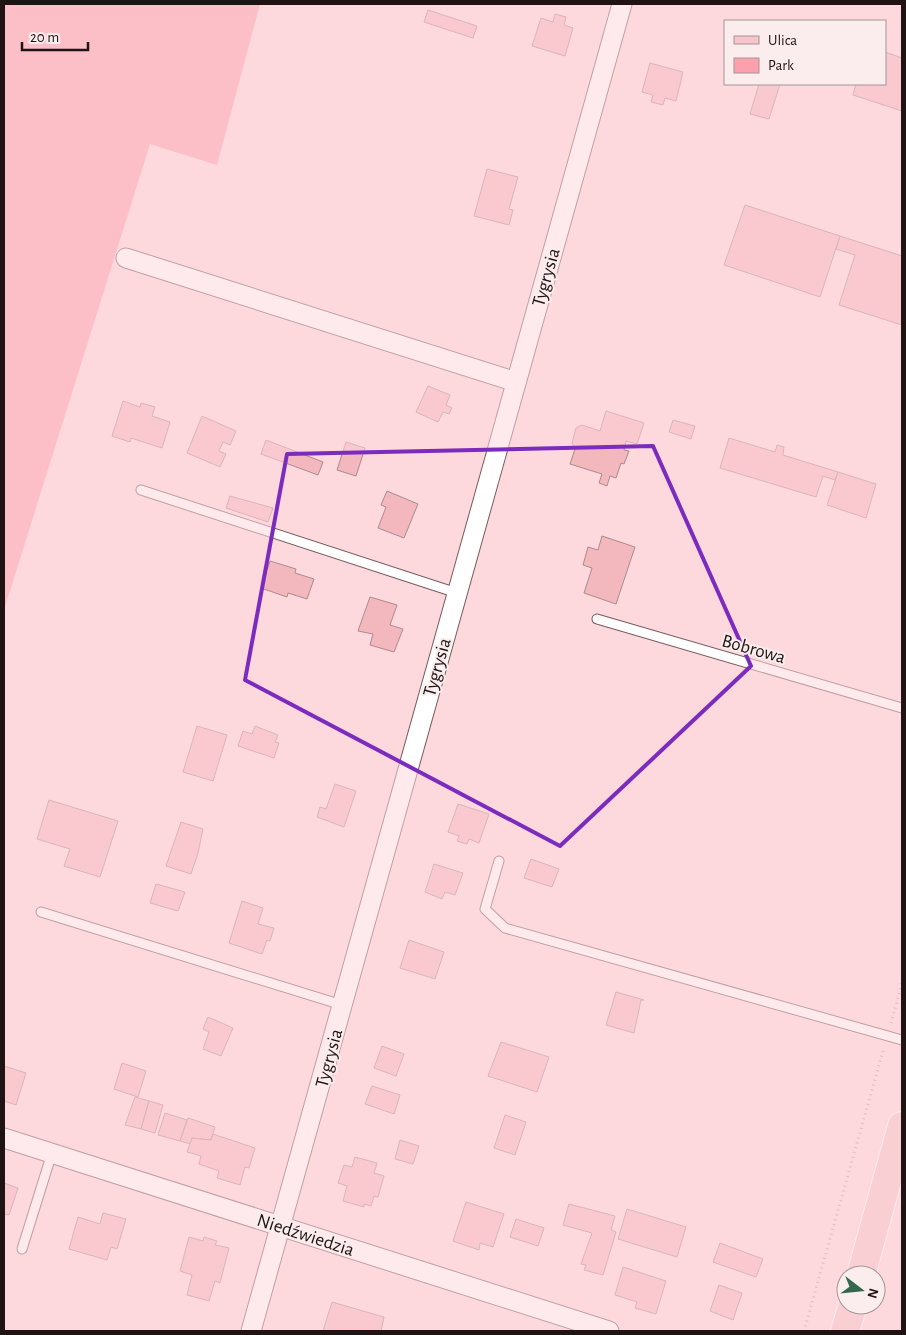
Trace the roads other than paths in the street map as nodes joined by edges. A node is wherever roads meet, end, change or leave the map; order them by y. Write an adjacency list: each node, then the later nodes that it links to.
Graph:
1 (622, 4): 3 (street, Tygrysia)
2 (126, 258): 3 (street)
3 (516, 382): 5 (street, Tygrysia)
4 (141, 490): 5 (lane)
5 (457, 593): 10 (street, Tygrysia)
6 (596, 619): 7 (lane, Bobrowa)
7 (902, 708)
8 (499, 861): 11 (lane)
9 (41, 912): 10 (lane)
10 (342, 1005): 15 (street, Tygrysia)
11 (902, 1040)
12 (902, 1126): 17 (main road)
13 (4, 1138): 14 (street, Niedźwiedzia)
14 (52, 1153): 15 (street, Niedźwiedzia); 16 (lane)
15 (281, 1226): 19 (street, Tygrysia); 20 (street, Niedźwiedzia)
16 (22, 1249)
17 (864, 1265)
18 (850, 1315): 21 (main road)
19 (251, 1331)
20 (609, 1331)
21 (845, 1331)

